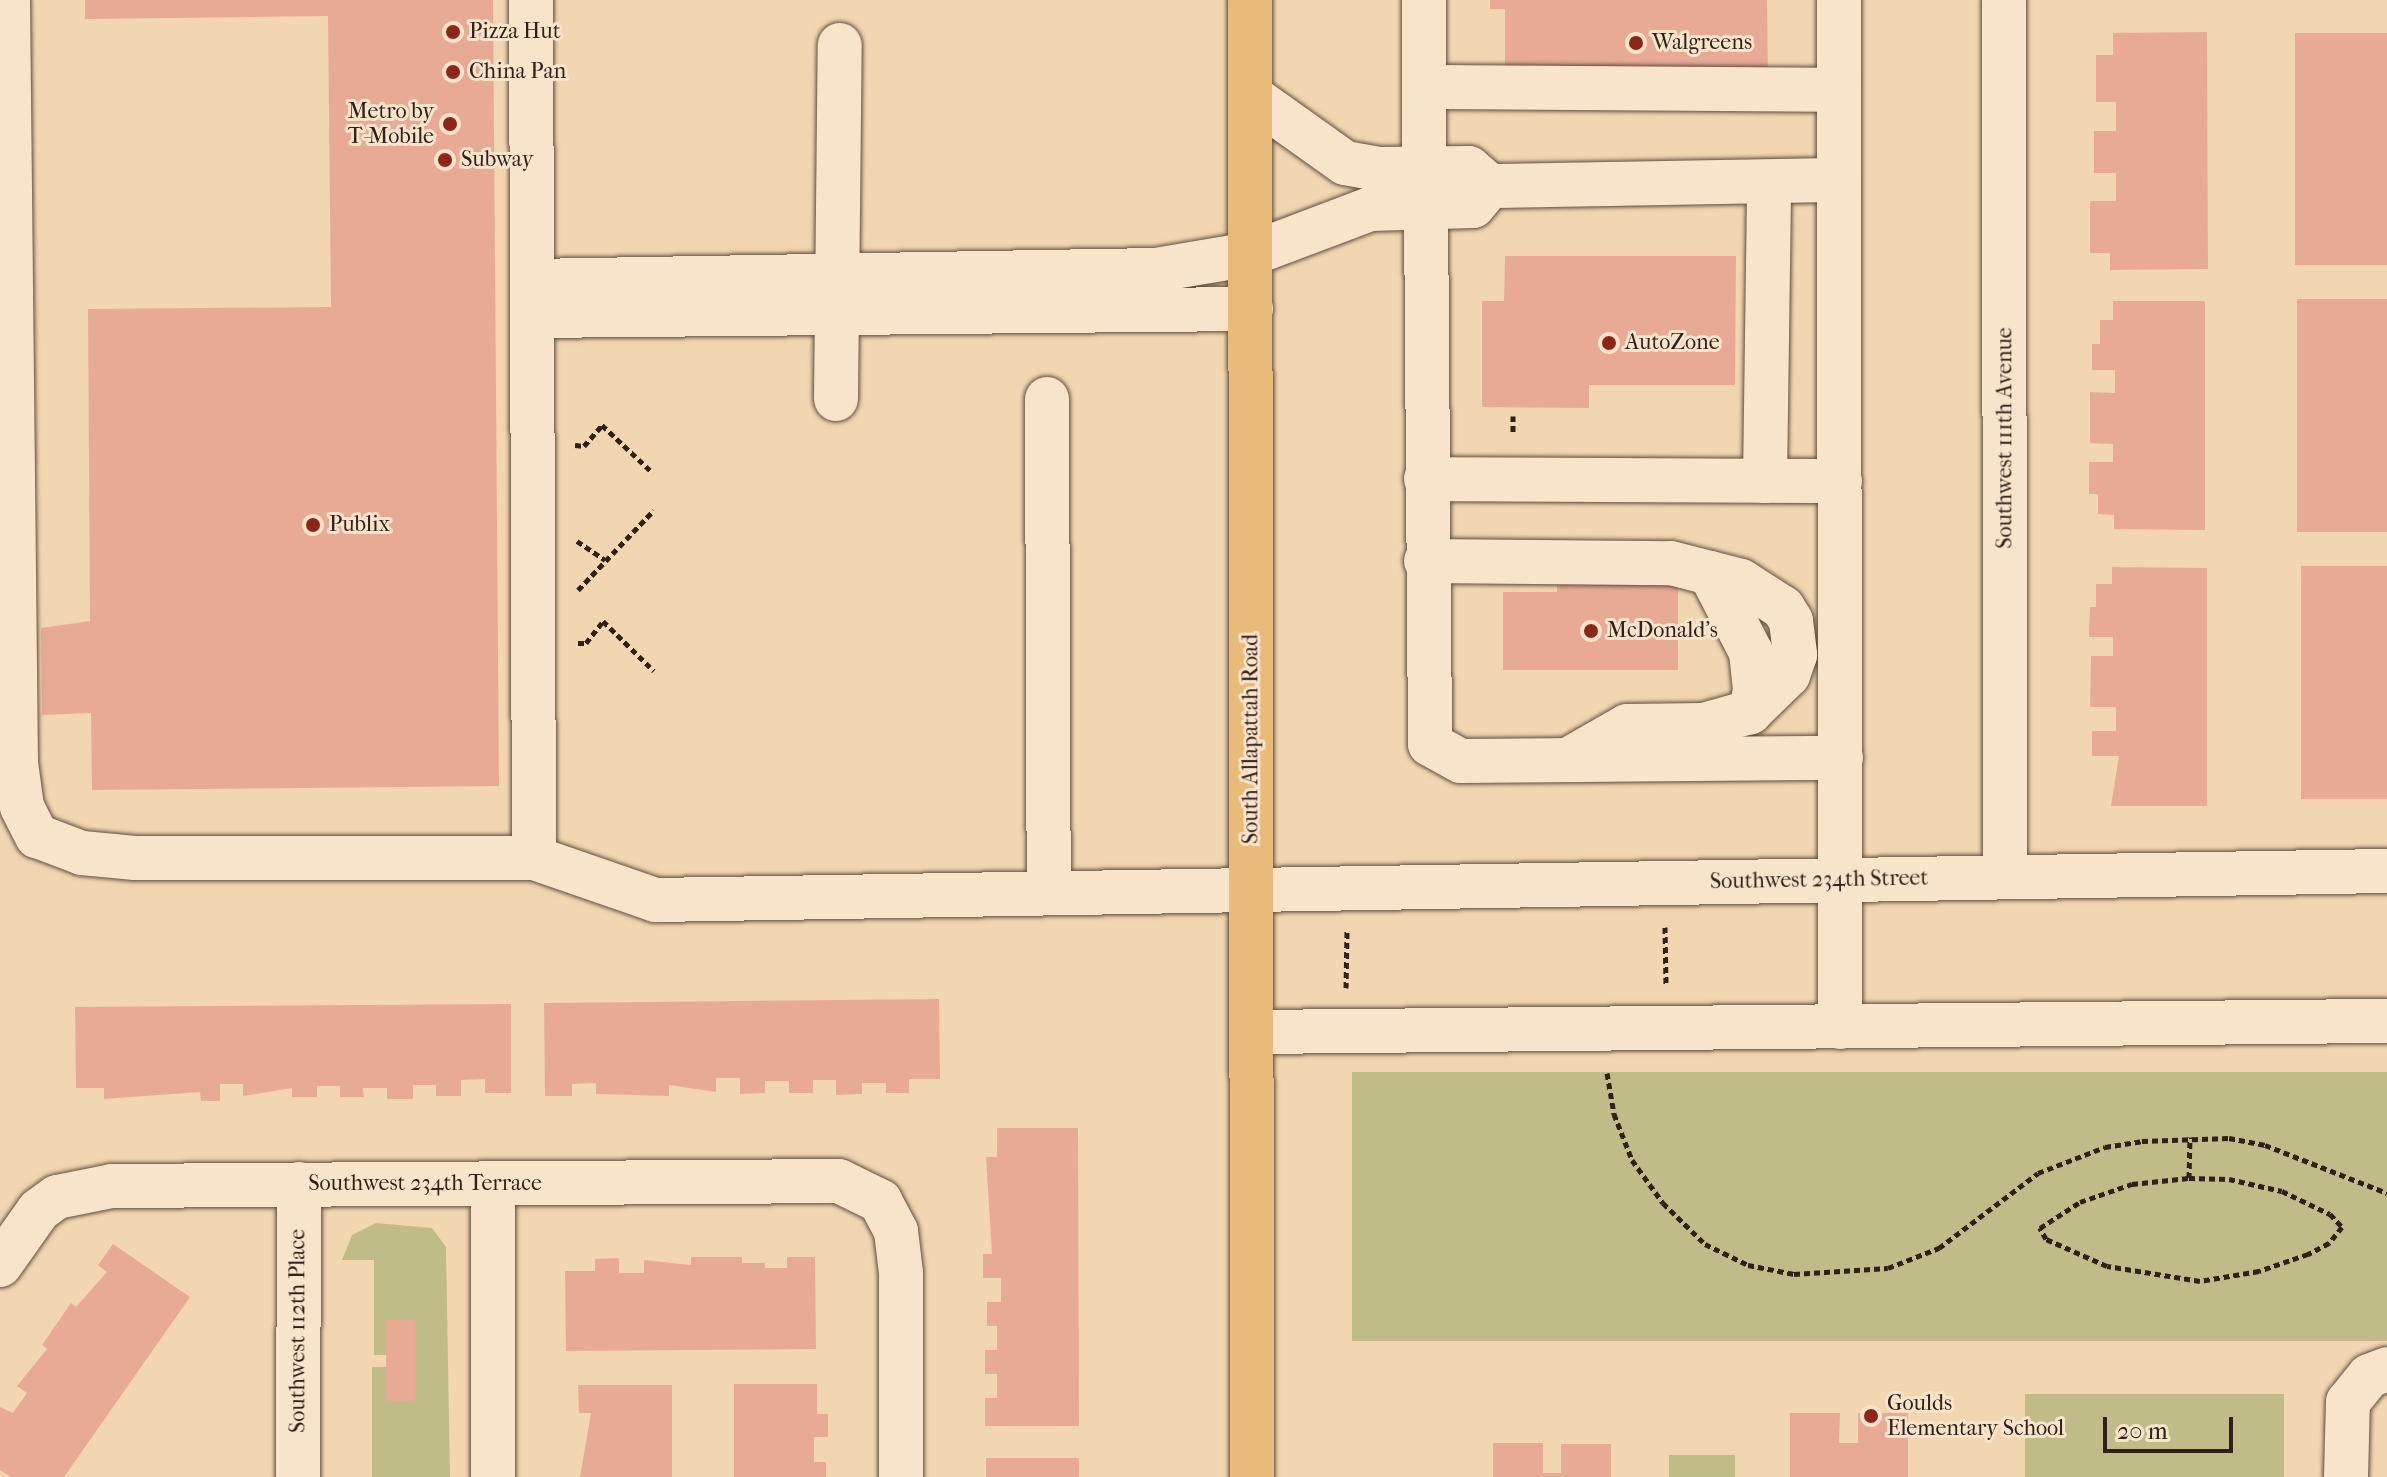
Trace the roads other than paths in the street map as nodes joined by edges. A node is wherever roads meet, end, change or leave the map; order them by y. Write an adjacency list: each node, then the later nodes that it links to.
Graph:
1 (8, 0): 26 (street, Southwest 234th Street)
2 (531, 0): 16 (street)
3 (1250, 0): 8 (main road, South Allapattah Road)
4 (1424, 0): 9 (street)
5 (1839, 0): 10 (street)
6 (2004, 0): 28 (street, Southwest 111th Avenue)
7 (840, 45): 15 (street)
8 (1251, 96): 13 (street); 14 (main road, South Allapattah Road)
9 (1424, 98): 10 (street); 13 (street)
10 (1839, 101): 11 (street)
11 (1839, 180): 12 (street); 22 (street)
12 (1769, 182): 13 (street); 21 (street)
13 (1425, 188): 14 (street); 20 (street)
14 (1251, 254): 15 (street); 17 (main road, South Allapattah Road)
15 (837, 294): 16 (street); 17 (street); 18 (street)
16 (532, 299): 26 (street)
17 (1251, 309): 30 (main road, South Allapattah Road)
18 (836, 399)
19 (1047, 399): 31 (street)
20 (1426, 479): 21 (street); 23 (street)
21 (1765, 481): 22 (street)
22 (1840, 481): 24 (street)
23 (1426, 561): 25 (street); 25 (street)
24 (1841, 758): 25 (street); 29 (street)
25 (1567, 760)
26 (534, 858): 31 (street, Southwest 234th Street)
27 (2387, 871): 28 (street, Southwest 234th Street)
28 (2005, 876): 29 (street, Southwest 234th Street)
29 (1840, 881): 30 (street, Southwest 234th Street); 33 (street)
30 (1251, 887): 31 (street, Southwest 234th Street); 34 (main road, South Allapattah Road)
31 (1049, 892)
32 (2387, 1021): 33 (street)
33 (1840, 1027): 34 (street)
34 (1253, 1032): 42 (main road, South Allapattah Road)
35 (299, 1184): 36 (street, Southwest 234th Terrace); 37 (street, Southwest 234th Terrace); 39 (street, Southwest 112th Place)
36 (493, 1184): 40 (street); 41 (street, Southwest 234th Terrace)
37 (0, 1265)
38 (2387, 1369): 43 (street)
39 (298, 1477)
40 (493, 1477)
41 (901, 1477)
42 (1252, 1477)
43 (2346, 1477)

